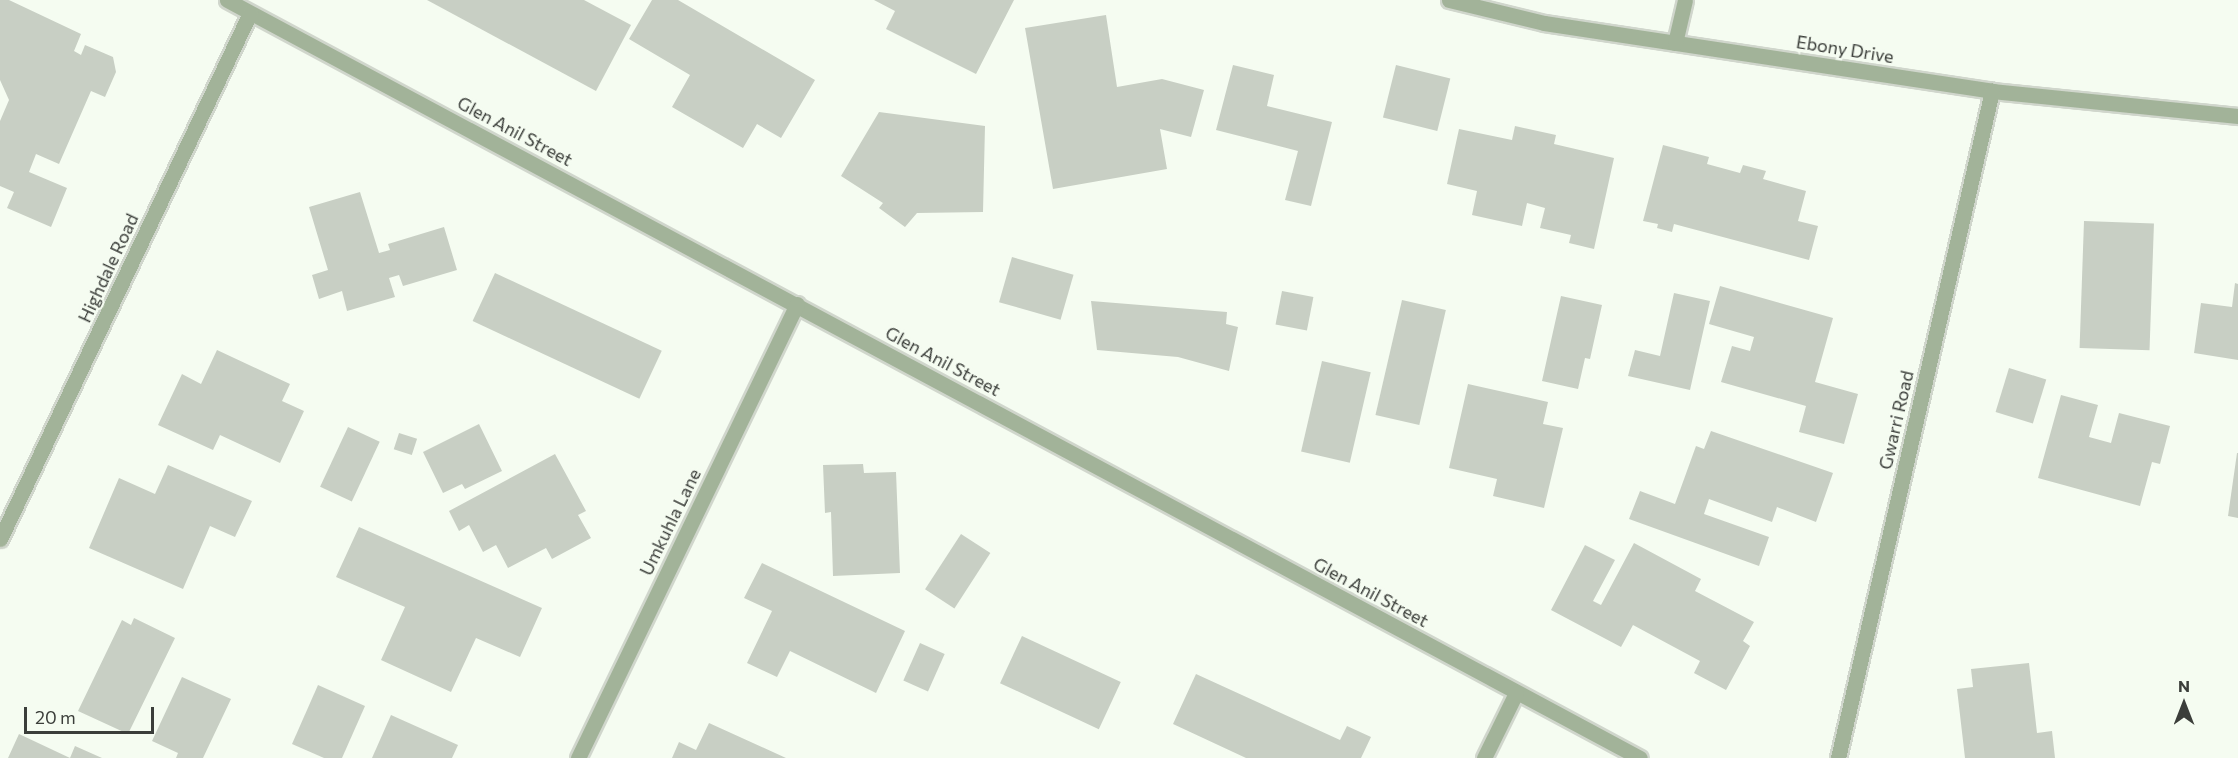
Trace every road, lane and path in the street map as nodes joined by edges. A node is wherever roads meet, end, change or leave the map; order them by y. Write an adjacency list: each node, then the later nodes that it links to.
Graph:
1 (227, 0): 4 (street, Glen Anil Street)
2 (1449, 0): 5 (street, Ebony Drive)
3 (1685, 0): 5 (street)
4 (250, 13): 8 (street, Glen Anil Street); 9 (street, Highdale Road)
5 (1676, 43): 6 (street, Ebony Drive)
6 (1992, 91): 7 (street, Ebony Drive); 14 (street, Gwarri Road)
7 (2238, 116)
8 (797, 304): 10 (street, Glen Anil Street); 11 (street, Umkuhla Lane)
9 (0, 539)
10 (1516, 693): 12 (street); 13 (street, Glen Anil Street)
11 (579, 758)
12 (1484, 758)
13 (1640, 758)
14 (1838, 758)

